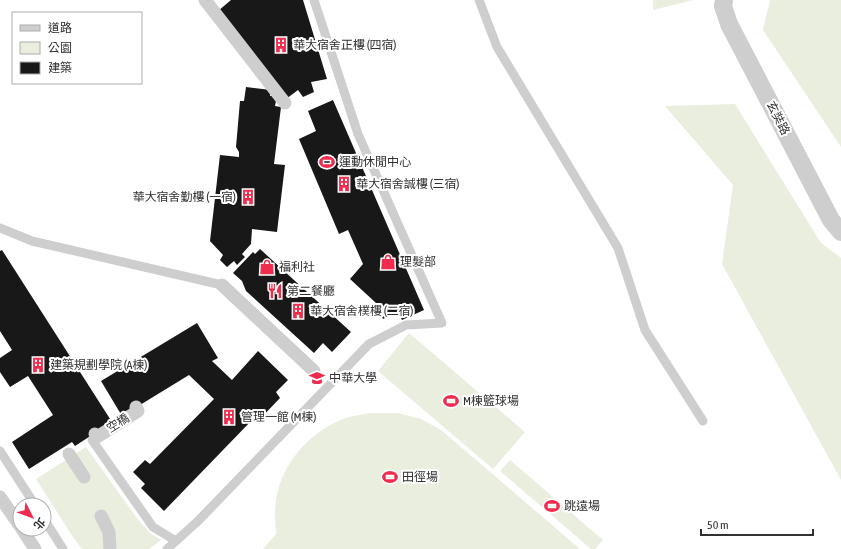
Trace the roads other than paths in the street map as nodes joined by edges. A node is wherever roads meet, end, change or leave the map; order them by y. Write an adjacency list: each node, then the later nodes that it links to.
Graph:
1 (205, 0): 5 (street)
2 (314, 0): 22 (lane)
3 (479, 0): 11 (lane)
4 (724, 0): 7 (street, 玄奘路)
5 (285, 103)
6 (0, 228): 8 (lane)
7 (841, 232)
8 (222, 285): 9 (street)
9 (314, 371)
10 (136, 407): 12 (street, 空橋)
11 (703, 421)
12 (94, 437): 22 (lane)
13 (0, 451): 17 (lane)
14 (70, 454): 15 (street)
15 (84, 477)
16 (0, 497): 18 (street)
17 (30, 497)
18 (12, 514)
19 (101, 516): 25 (street)
20 (52, 532): 24 (lane)
21 (27, 537): 23 (street)
22 (176, 541): 26 (lane)
23 (35, 549)
24 (63, 549)
25 (110, 549)
26 (167, 549)

